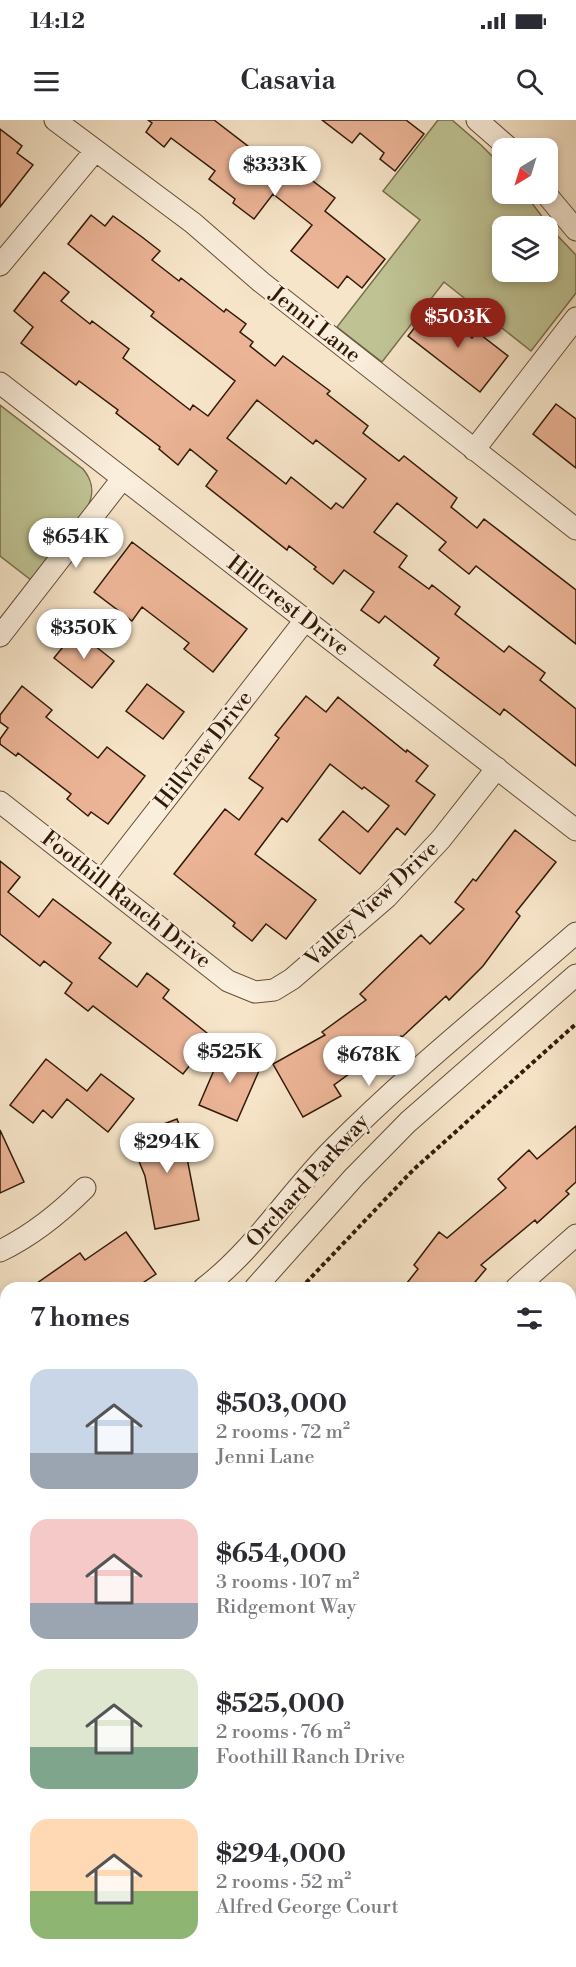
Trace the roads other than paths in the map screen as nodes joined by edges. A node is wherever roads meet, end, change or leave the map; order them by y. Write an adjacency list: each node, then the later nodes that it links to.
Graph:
1 (55, 120): 4 (street, Jenni Lane)
2 (477, 120): 3 (street)
3 (498, 138)
4 (95, 151): 7 (street); 10 (street, Jenni Lane)
5 (554, 204): 6 (street)
6 (576, 230)
7 (0, 265)
8 (576, 318): 10 (street)
9 (0, 383): 11 (street, Hillcrest Drive)
10 (474, 450): 12 (street, Jenni Lane)
11 (122, 479): 13 (street, Hillcrest Drive); 14 (street)
12 (576, 530)
13 (306, 619): 15 (street, Hillcrest Drive); 18 (street, Hillview Drive)
14 (0, 636)
15 (498, 768): 17 (street, Hillcrest Drive); 21 (street, Valley View Drive)
16 (0, 802): 18 (street, Foothill Ranch Drive)
17 (576, 830)
18 (102, 880): 21 (street, Foothill Ranch Drive)
19 (576, 933): 25 (street, Orchard Parkway)
20 (576, 975): 26 (street, Orchard Parkway)
21 (255, 992)
22 (85, 1188): 24 (street)
23 (576, 1235): 27 (street)
24 (0, 1251)
25 (211, 1282)
26 (260, 1282)
27 (523, 1282)

